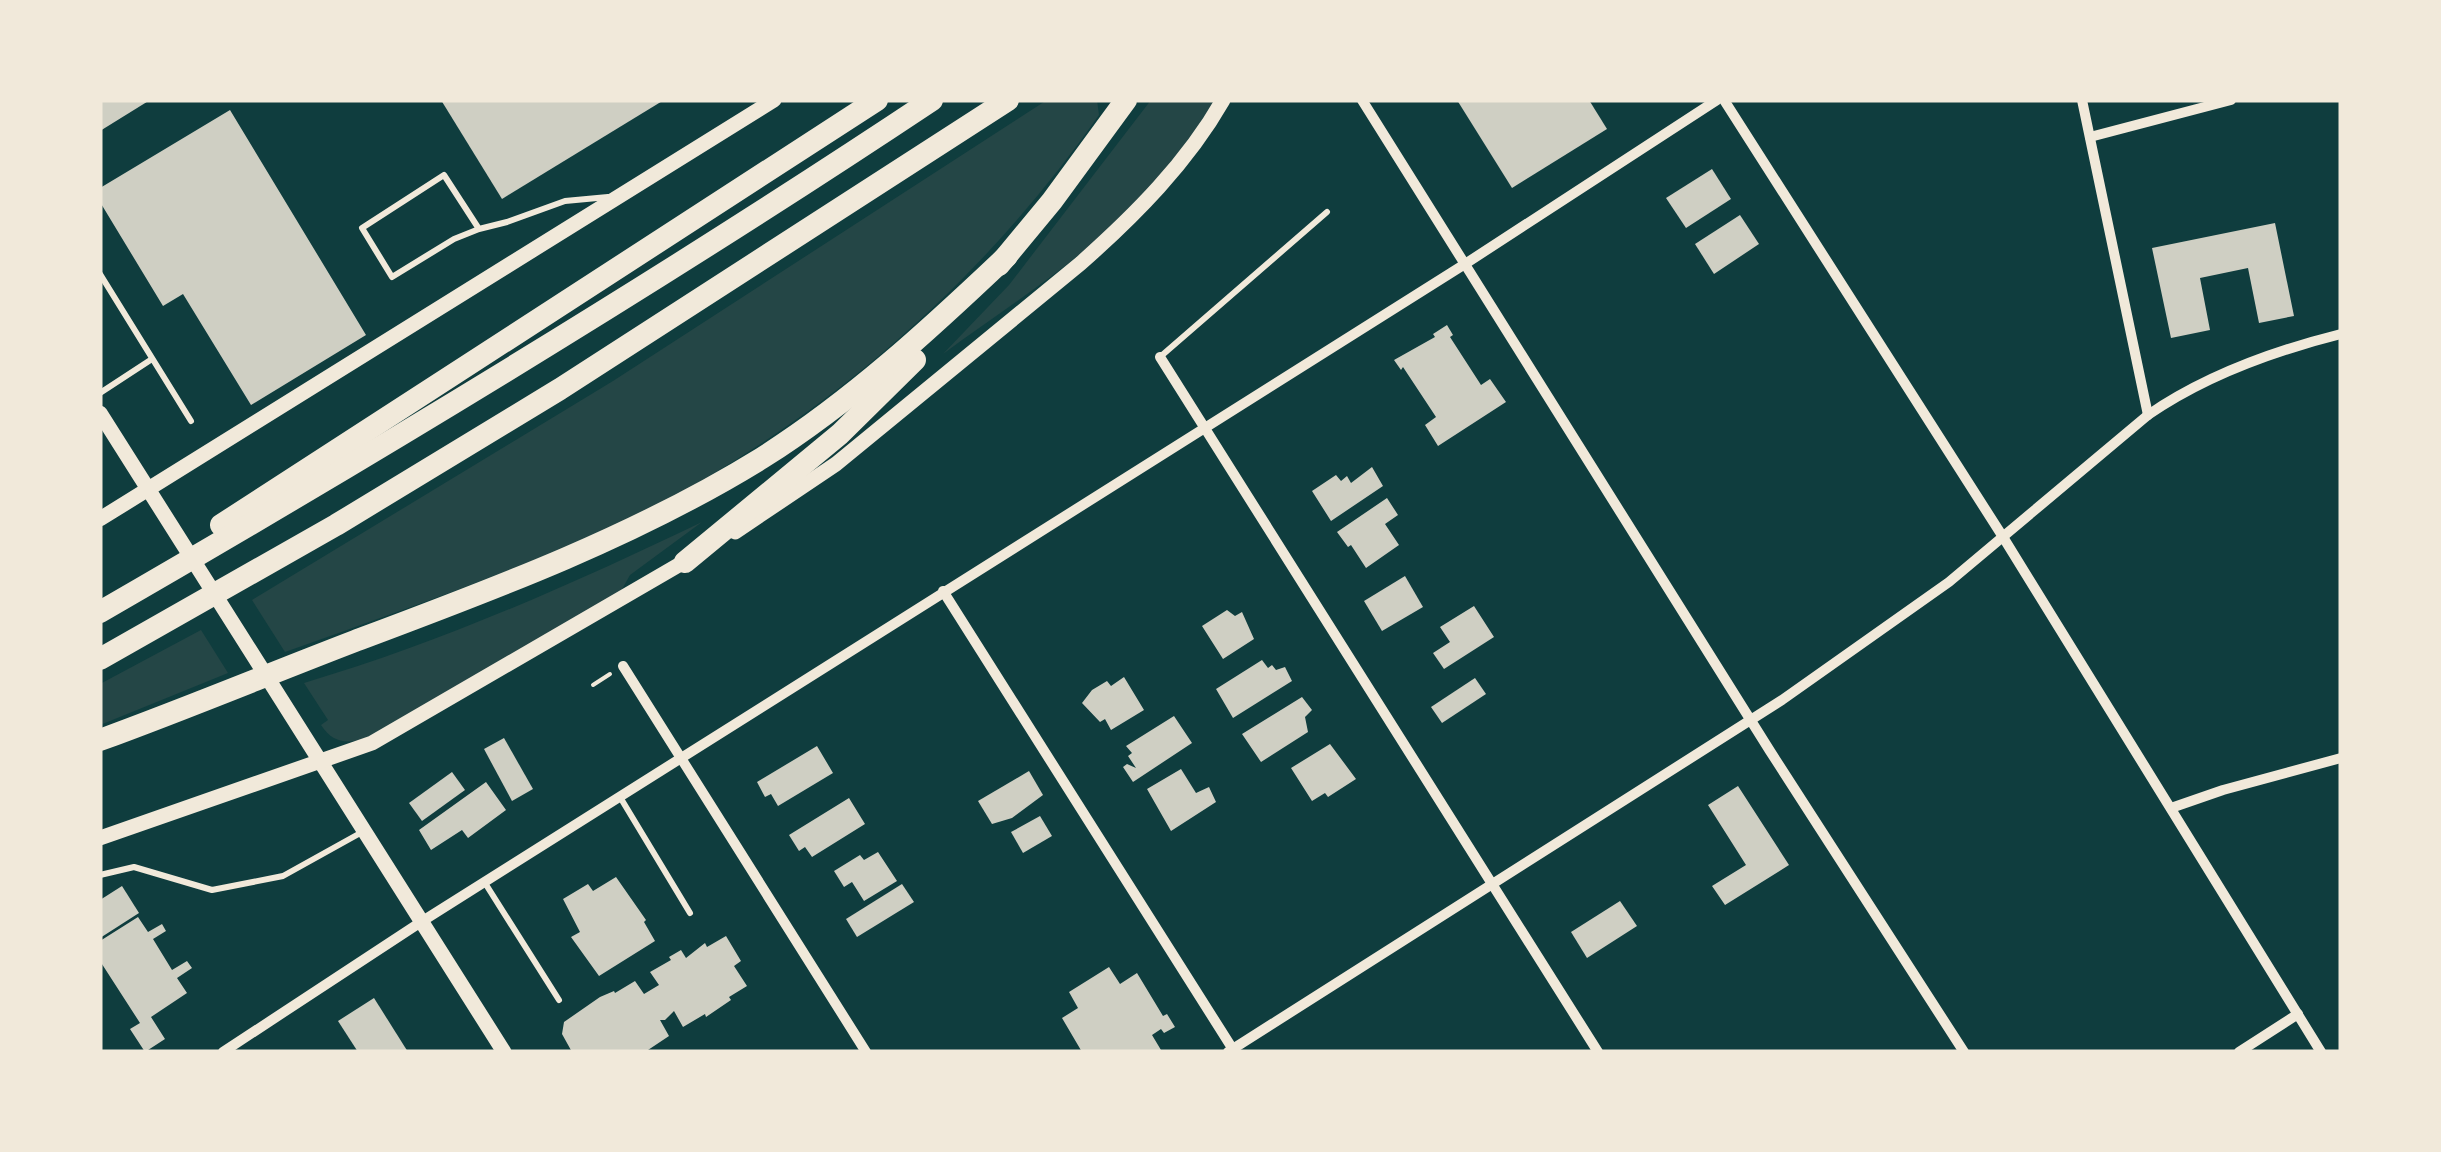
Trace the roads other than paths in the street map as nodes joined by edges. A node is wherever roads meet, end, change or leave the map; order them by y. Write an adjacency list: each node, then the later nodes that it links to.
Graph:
1 (774, 100): 12 (street)
2 (877, 100): 29 (highway)
3 (932, 100): 29 (highway)
4 (1008, 100): 35 (highway)
5 (1126, 100): 15 (highway)
6 (1223, 100): 30 (street)
7 (1362, 100): 16 (street)
8 (1721, 100): 16 (street); 28 (street)
9 (2082, 100): 11 (street)
10 (2230, 100): 11 (street)
11 (2090, 137): 23 (street)
12 (619, 196): 14 (lane); 26 (street)
13 (1327, 212): 19 (lane)
14 (479, 229): 14 (lane)
15 (1007, 256): 30 (highway); 38 (highway)
16 (1465, 264): 25 (street); 37 (street)
17 (100, 274): 20 (lane)
18 (2341, 334): 23 (street)
19 (1160, 357): 25 (street)
20 (152, 358): 21 (lane); 24 (lane)
21 (100, 393)
22 (100, 413): 26 (street)
23 (2148, 414): 28 (street)
24 (191, 421)
25 (1204, 428): 32 (street); 48 (street)
26 (148, 490): 27 (street); 41 (street)
27 (100, 519)
28 (2003, 537): 37 (street); 43 (street)
29 (213, 539): 31 (highway)
30 (685, 562): 41 (street)
31 (163, 570): 33 (highway); 34 (highway)
32 (943, 591): 40 (street); 54 (street)
33 (100, 604)
34 (100, 612)
35 (100, 659)
36 (623, 666): 40 (street)
37 (1752, 720): 48 (street); 60 (street)
38 (100, 740)
39 (2341, 758): 43 (street)
40 (680, 759): 42 (street); 58 (street)
41 (323, 762): 44 (street); 45 (street)
42 (620, 798): 47 (street); 49 (lane)
43 (2172, 808): 52 (street)
44 (365, 830): 46 (lane); 50 (street)
45 (100, 838)
46 (100, 875)
47 (486, 882): 50 (street); 51 (lane)
48 (1492, 884): 54 (street); 59 (street)
49 (690, 913)
50 (422, 922): 53 (street); 57 (street)
51 (559, 1000)
52 (2298, 1014): 61 (street); 62 (street)
53 (240, 1041): 55 (street); 56 (lane)
54 (1232, 1051)
55 (223, 1052)
56 (246, 1052)
57 (504, 1052)
58 (866, 1052)
59 (1598, 1052)
60 (1964, 1052)
61 (2238, 1052)
62 (2320, 1052)

